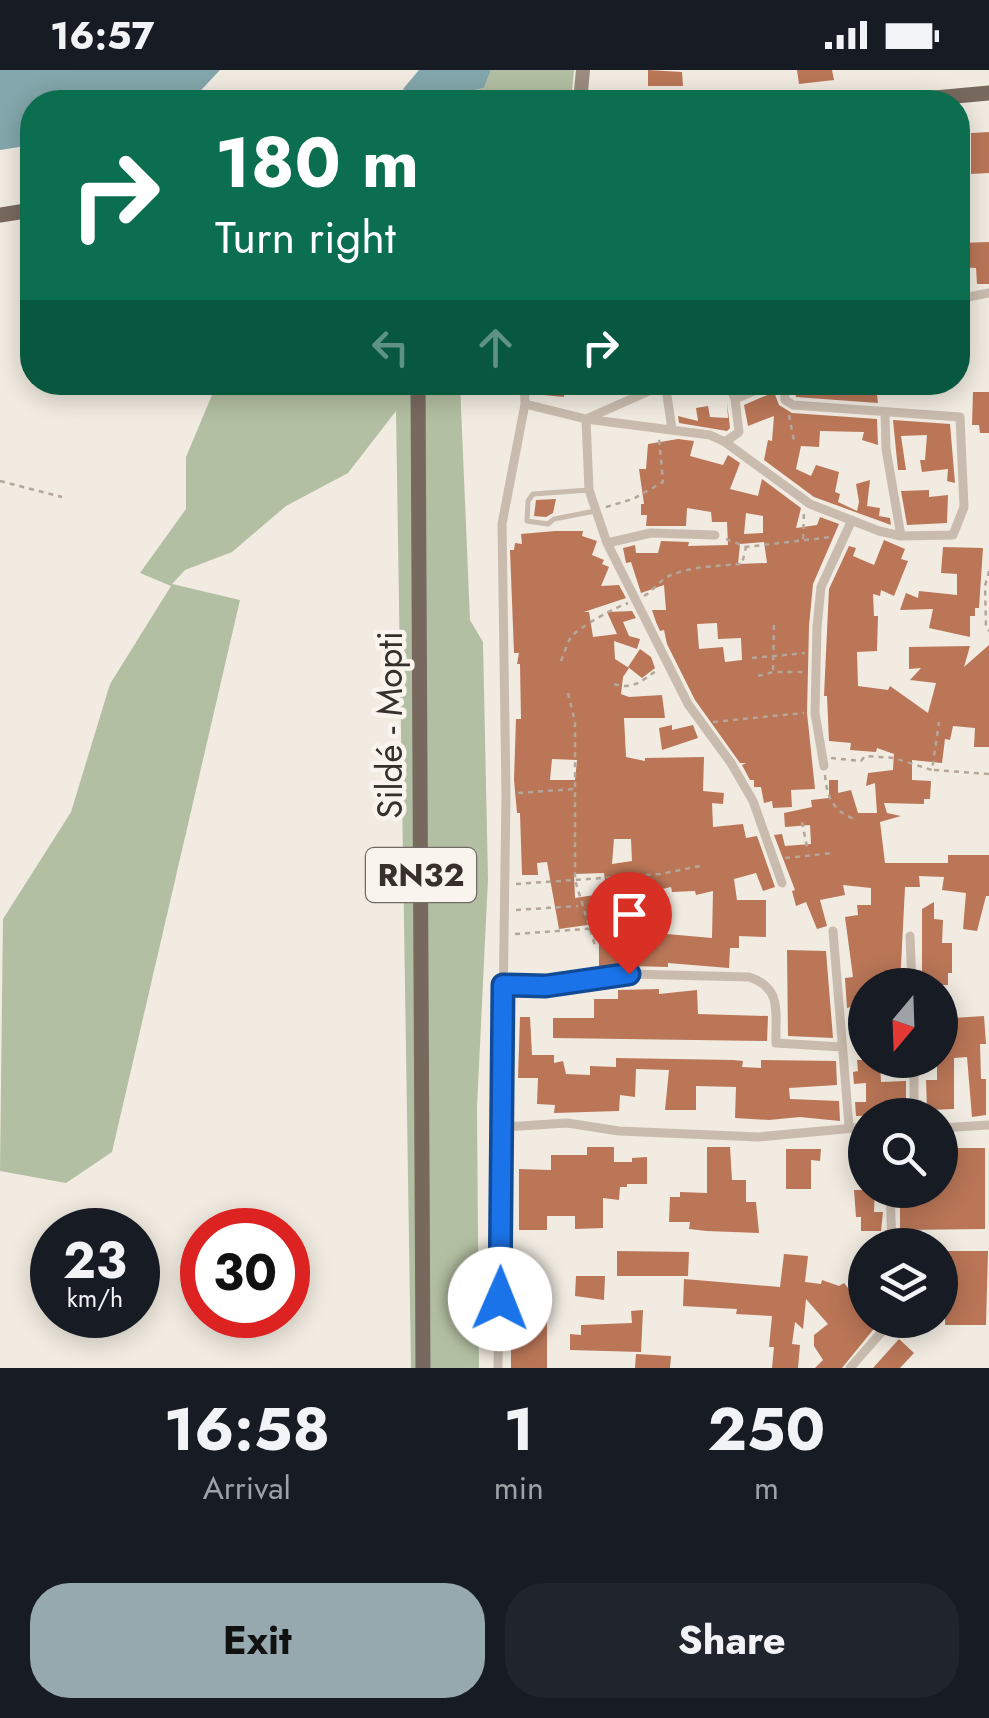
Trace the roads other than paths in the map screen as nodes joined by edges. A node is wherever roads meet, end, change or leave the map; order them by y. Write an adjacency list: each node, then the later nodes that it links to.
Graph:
1 (418, 395): 32 (main road, Sildé - Mopti / RN32)
2 (524, 395): 9 (street)
3 (639, 395): 11 (street)
4 (667, 395): 12 (street)
5 (734, 395): 8 (street)
6 (743, 395): 8 (street)
7 (784, 395): 10 (street)
8 (735, 398): 13 (street)
9 (524, 404): 11 (street); 25 (street)
10 (885, 412): 18 (street); 18 (street)
11 (586, 419): 12 (street); 14 (street)
12 (672, 429): 13 (street)
13 (726, 442): 16 (street)
14 (589, 490): 15 (street); 15 (lane)
15 (595, 510): 19 (street)
16 (852, 520): 18 (street); 20 (street)
17 (714, 535): 19 (street)
18 (901, 536)
19 (607, 544): 21 (street)
20 (824, 761)
21 (782, 883)
22 (833, 931): 26 (street)
23 (910, 936): 24 (street)
24 (911, 968)
25 (503, 985): 26 (street); 30 (street)
26 (842, 1047): 28 (street)
27 (989, 1125): 29 (street)
28 (848, 1126): 30 (street)
29 (958, 1127)
30 (504, 1128): 33 (street)
31 (876, 1338): 34 (street)
32 (423, 1368)
33 (498, 1368)
34 (850, 1368)

